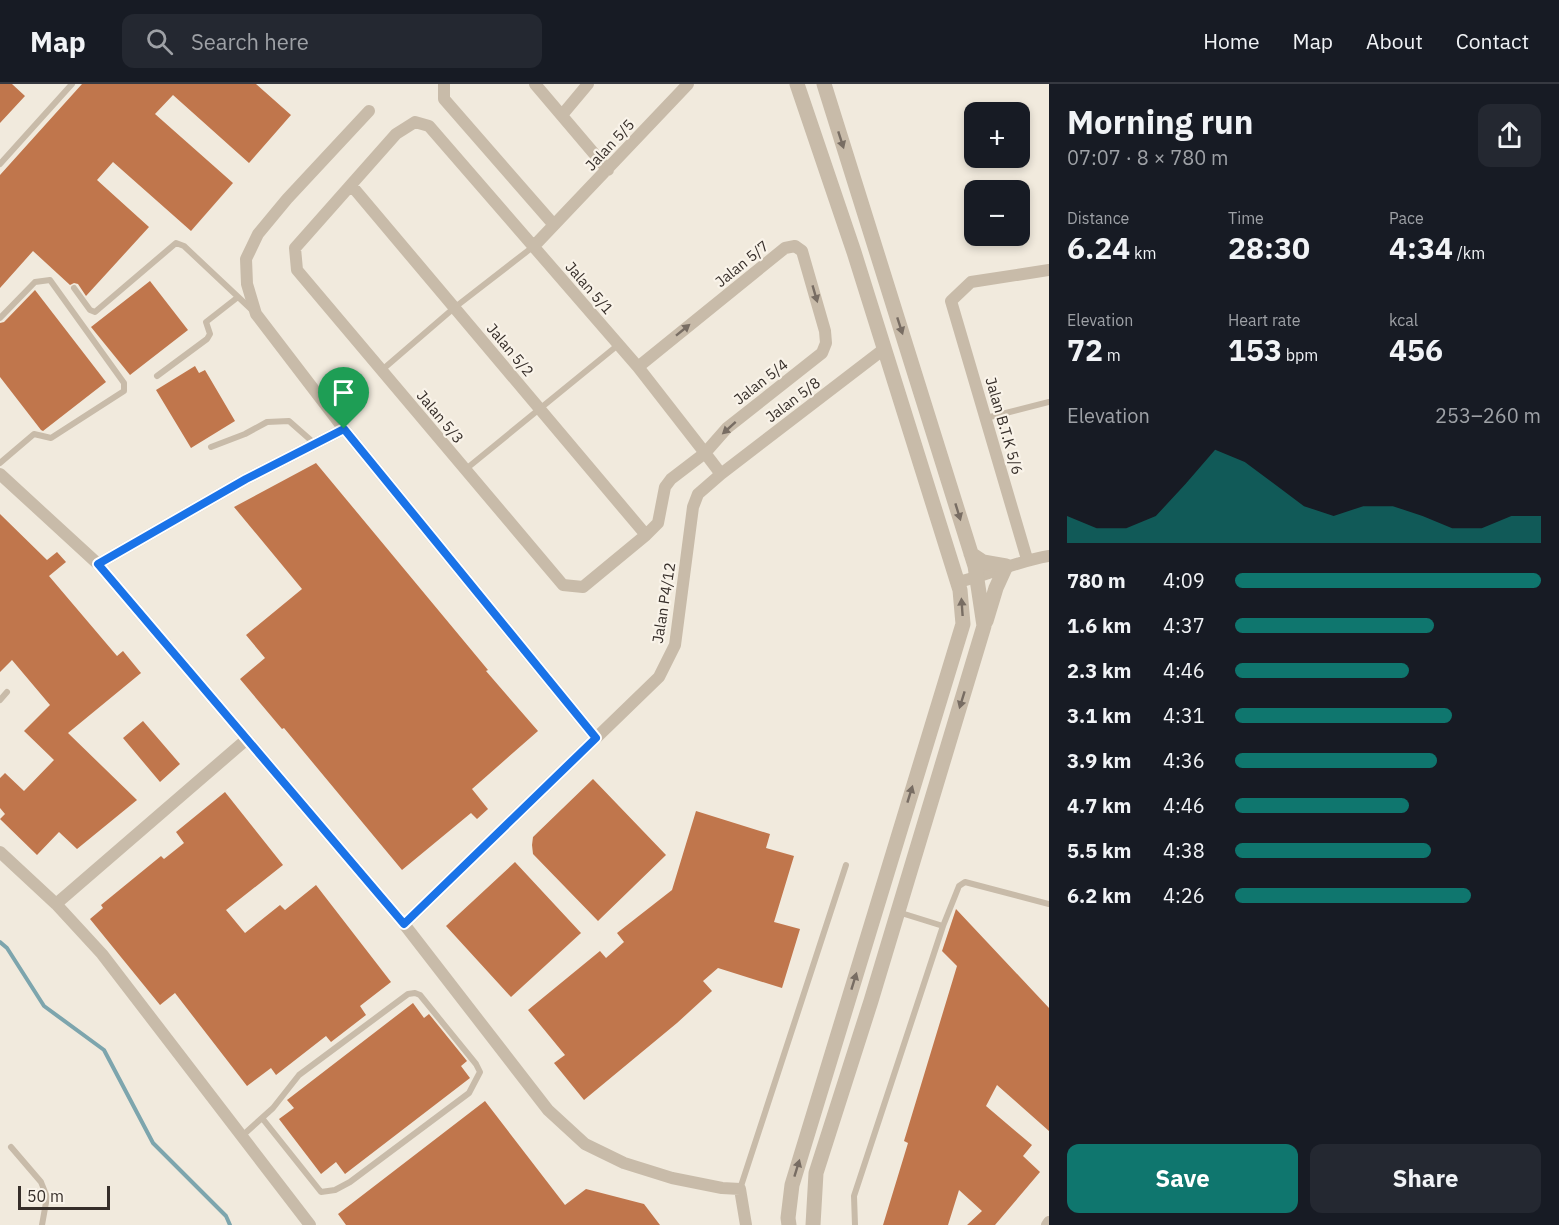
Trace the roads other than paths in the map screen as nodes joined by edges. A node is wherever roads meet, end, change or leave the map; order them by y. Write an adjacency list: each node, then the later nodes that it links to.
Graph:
1 (72, 84): 12 (lane)
2 (444, 84): 15 (street)
3 (588, 84): 10 (street)
4 (688, 84): 13 (street, Jalan 5/5)
5 (797, 84): 8 (street)
6 (824, 84): 8 (street); 41 (street, one-way to 41)
7 (540, 86): 10 (street)
8 (803, 100): 25 (street)
9 (369, 111): 21 (street)
10 (562, 115): 13 (street)
11 (429, 126): 14 (street, Jalan 5/3); 16 (street, Jalan 5/1)
12 (0, 164)
13 (608, 170): 15 (street, Jalan 5/5)
14 (351, 185): 20 (street, Jalan 5/2); 27 (street, Jalan 5/3)
15 (554, 225): 16 (street, Jalan 5/5)
16 (534, 246): 20 (lane); 24 (street, Jalan 5/1)
17 (1048, 272): 31 (street, Jalan B.T.K 5/6)
18 (74, 288): 19 (lane)
19 (238, 297): 21 (lane); 28 (lane)
20 (454, 308): 27 (lane); 30 (street, Jalan 5/2)
21 (256, 314): 32 (street)
22 (0, 318): 36 (lane)
23 (825, 331): 26 (street, Jalan 5/7, one-way to 23); 35 (street, Jalan 5/4, one-way to 35)
24 (619, 345): 26 (street, Jalan 5/1); 30 (lane)
25 (884, 349): 39 (street, Jalan 5/8); 47 (street)
26 (638, 367): 35 (street, Jalan 5/1)
27 (381, 370): 37 (street, Jalan 5/3)
28 (157, 376)
29 (1049, 402): 31 (lane)
30 (540, 409): 37 (lane); 40 (street, Jalan 5/2)
31 (986, 418): 43 (street, Jalan B.T.K 5/6)
32 (344, 429): 33 (street); 51 (street)
33 (314, 443): 34 (lane); 44 (street)
34 (211, 447)
35 (705, 453): 39 (street, Jalan 5/1); 40 (street, Jalan 5/3)
36 (0, 463)
37 (465, 470): 40 (street, Jalan 5/3)
38 (0, 474): 44 (street)
39 (721, 474): 51 (street, Jalan P4/12)
40 (646, 535)
41 (971, 554): 45 (street); 46 (street)
42 (1049, 555): 43 (street)
43 (1027, 559): 45 (street)
44 (98, 564): 52 (street)
45 (1006, 566): 46 (street); 48 (street)
46 (978, 578): 47 (street); 48 (street)
47 (958, 582): 67 (street, one-way to 47)
48 (984, 626): 57 (street, one-way to 57)
49 (7, 692): 50 (lane)
50 (0, 700)
51 (596, 738): 58 (street, Jalan P4/12)
52 (247, 739): 55 (street); 58 (street)
53 (0, 852): 55 (street)
54 (846, 865): 63 (lane)
55 (56, 904): 61 (street)
56 (1049, 904): 59 (lane)
57 (898, 912): 59 (lane); 68 (street)
58 (404, 924): 63 (street)
59 (943, 926): 69 (lane)
60 (262, 1118): 60 (lane); 61 (lane)
61 (242, 1136): 65 (street)
62 (11, 1147): 64 (lane)
63 (740, 1189): 66 (street)
64 (42, 1225)
65 (310, 1225)
66 (746, 1225)
67 (789, 1225)
68 (813, 1225)
69 (855, 1225)

